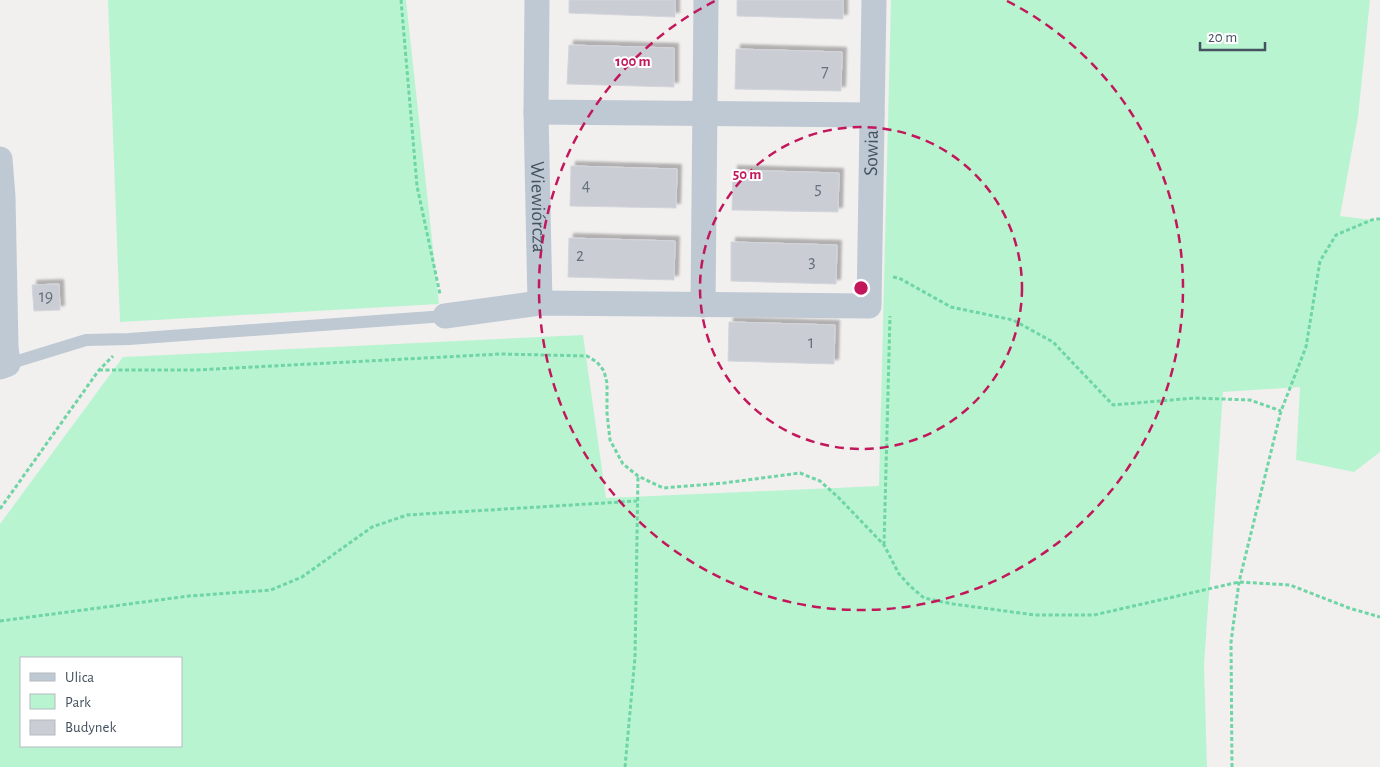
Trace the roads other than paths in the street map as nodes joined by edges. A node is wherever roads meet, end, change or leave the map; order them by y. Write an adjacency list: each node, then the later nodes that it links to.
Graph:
1 (537, 0): 4 (street, Wiewiórcza)
2 (706, 0): 5 (street)
3 (874, 0): 6 (street, Sowia)
4 (536, 112): 5 (street); 8 (street, Wiewiórcza)
5 (704, 113): 6 (street); 9 (street)
6 (872, 115): 9 (street, Sowia)
7 (0, 159): 11 (street)
8 (540, 303): 9 (street); 10 (street)
9 (703, 305)
10 (445, 316): 11 (lane)
11 (4, 365)

